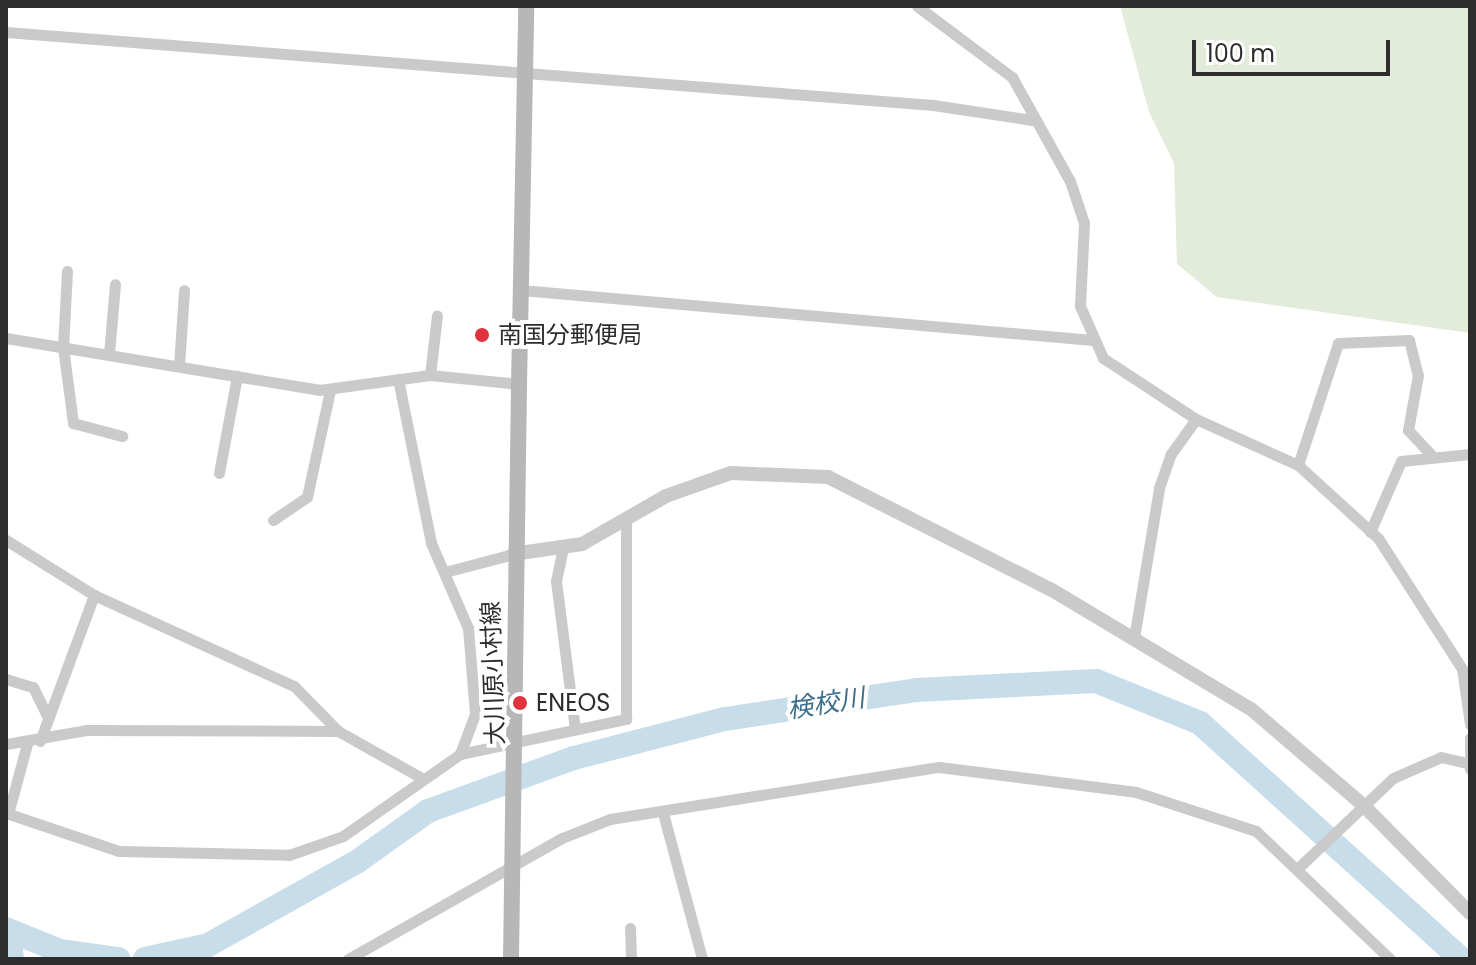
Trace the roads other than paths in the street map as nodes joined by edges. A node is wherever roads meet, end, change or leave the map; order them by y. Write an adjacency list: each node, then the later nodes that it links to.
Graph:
1 (526, 6): 4 (main road, 大川原小村線)
2 (917, 6): 5 (street)
3 (6, 32): 4 (street)
4 (525, 73): 5 (street); 9 (main road, 大川原小村線)
5 (1032, 120): 12 (street)
6 (67, 271): 13 (street)
7 (115, 284): 14 (street)
8 (184, 290): 15 (street)
9 (521, 290): 12 (street); 19 (main road, 大川原小村線)
10 (437, 315): 16 (street)
11 (6, 338): 13 (street)
12 (1093, 340): 21 (street)
13 (63, 347): 14 (street); 22 (street)
14 (109, 354): 15 (street)
15 (179, 366): 17 (street)
16 (430, 375): 18 (street); 19 (street)
17 (237, 376): 20 (street); 26 (street)
18 (398, 379): 20 (street); 33 (street)
19 (519, 384): 32 (main road, 大川原小村線)
20 (330, 391): 27 (street)
21 (1196, 419): 25 (street); 35 (street)
22 (122, 436)
23 (1470, 454): 24 (street)
24 (1433, 457): 25 (street); 29 (street)
25 (1298, 465): 29 (street)
26 (219, 473)
27 (273, 520)
28 (626, 520): 31 (street); 35 (street); 39 (street)
29 (1370, 532): 38 (street)
30 (6, 540): 34 (street)
31 (563, 548): 32 (street); 39 (street)
32 (513, 554): 33 (street); 43 (main road, 大川原小村線)
33 (445, 572): 46 (street)
34 (94, 595): 37 (street); 40 (street)
35 (1134, 638): 49 (street)
36 (6, 679): 37 (street)
37 (48, 718): 42 (street)
38 (1470, 724)
39 (575, 729): 43 (street)
40 (338, 731): 42 (street); 48 (street)
41 (1470, 738): 47 (street)
42 (40, 741): 45 (street)
43 (520, 743): 46 (street); 53 (main road, 大川原小村線)
44 (6, 744): 45 (street)
45 (27, 744): 50 (street)
46 (460, 754): 48 (street)
47 (1468, 766): 49 (street)
48 (420, 777): 50 (street)
49 (1358, 807): 52 (street); 54 (street)
50 (7, 813)
51 (663, 813): 52 (street); 53 (street); 59 (street)
52 (1302, 865): 60 (street)
53 (516, 866): 56 (street); 57 (main road, 大川原小村線)
54 (1470, 913)
55 (630, 928): 58 (street)
56 (348, 959)
57 (511, 959)
58 (631, 959)
59 (702, 959)
60 (1390, 959)

